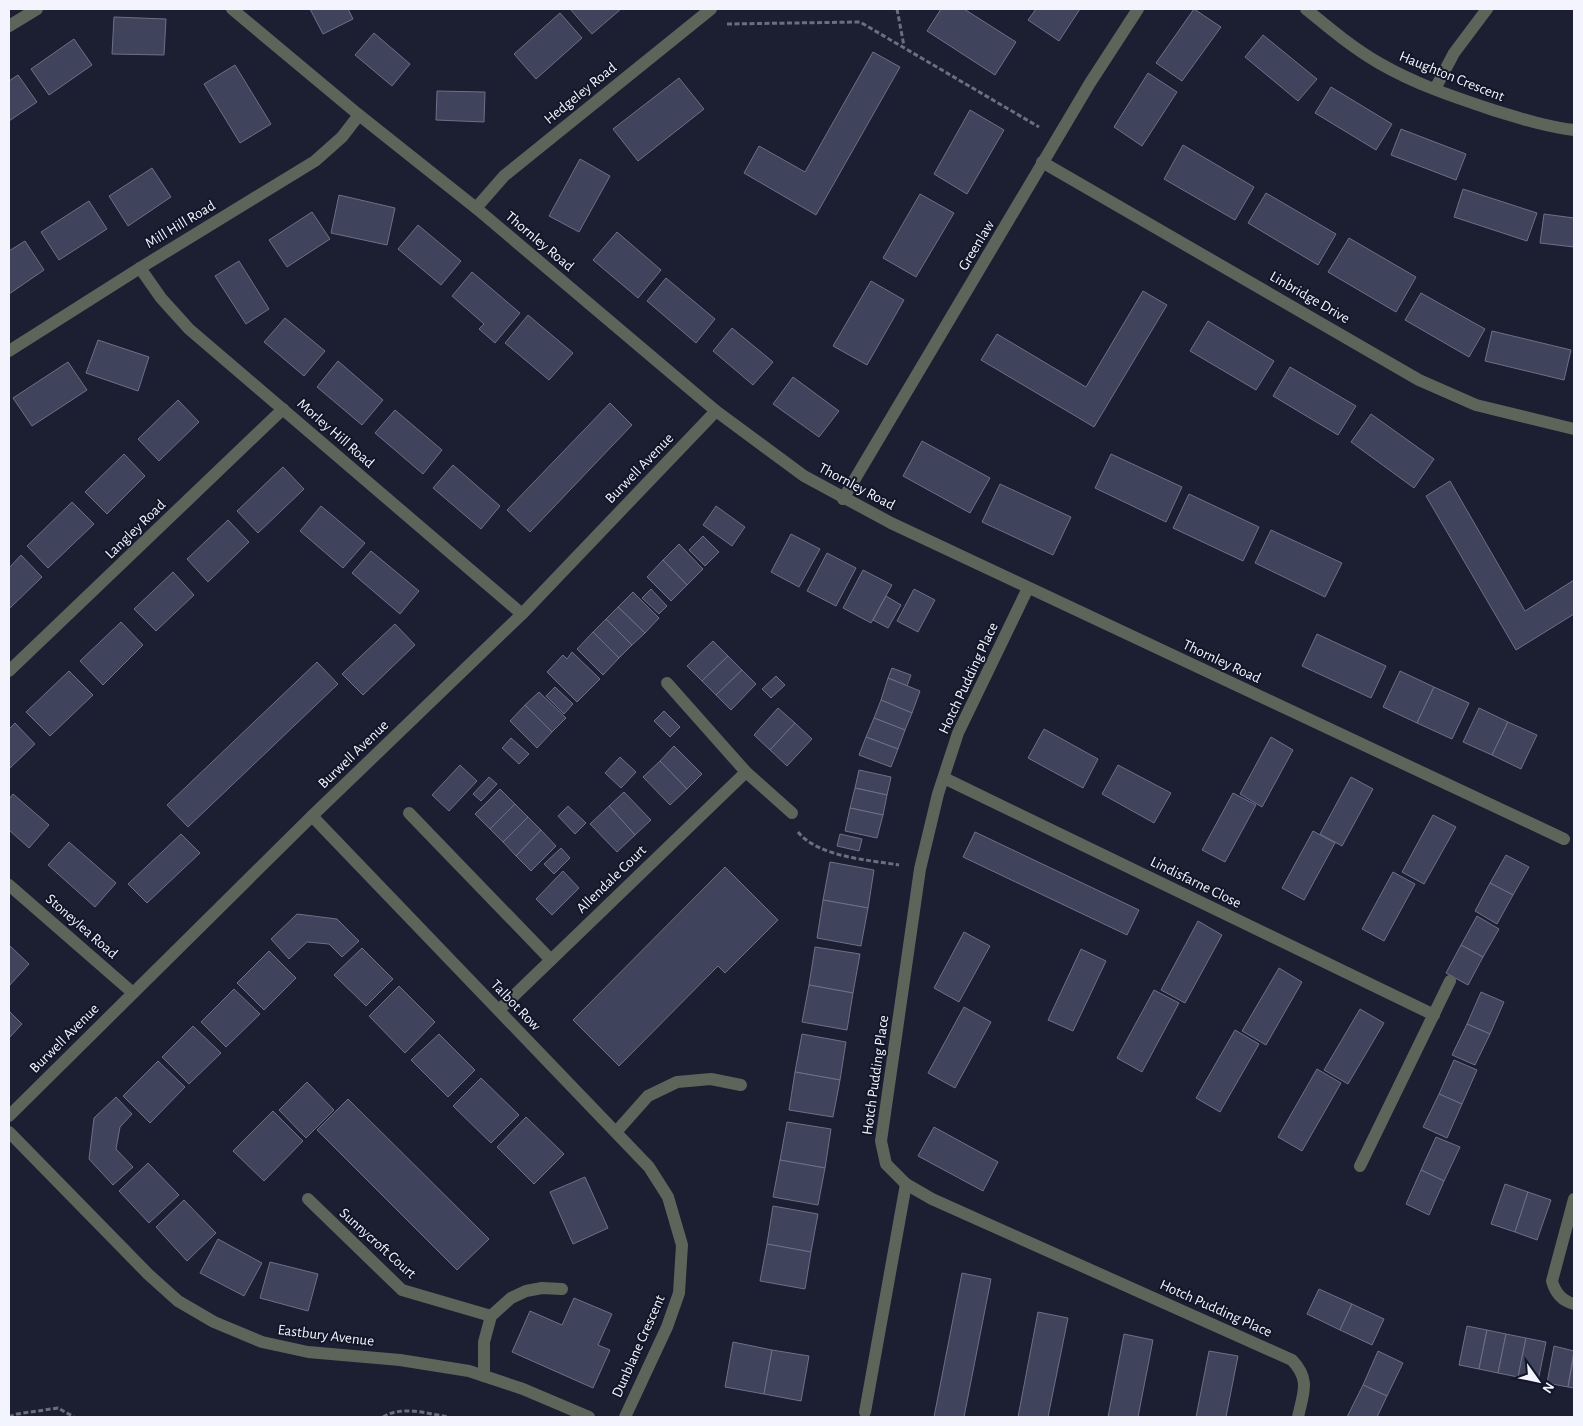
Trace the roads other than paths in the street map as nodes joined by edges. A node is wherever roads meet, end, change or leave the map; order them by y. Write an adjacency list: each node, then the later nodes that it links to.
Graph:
1 (37, 9): 7 (street)
2 (232, 9): 9 (street, Thornley Road)
3 (711, 9): 12 (street, Hedgeley Road)
4 (1138, 9): 11 (street, Greenlaw)
5 (1306, 9): 8 (street, Haughton Crescent)
6 (1487, 9): 8 (street)
7 (9, 26)
8 (1435, 89): 10 (street, Haughton Crescent)
9 (360, 115): 12 (street, Thornley Road); 13 (street, Mill Hill Road)
10 (1574, 130)
11 (1042, 162): 17 (street, Linbridge Drive); 18 (street, Greenlaw)
12 (476, 208): 16 (street, Thornley Road)
13 (140, 268): 14 (street, Mill Hill Road); 15 (street, Morley Hill Road)
14 (9, 351)
15 (283, 409): 20 (street, Morley Hill Road); 21 (street, Langley Road)
16 (716, 411): 18 (street, Thornley Road); 20 (street, Burwell Avenue)
17 (1574, 429)
18 (844, 499): 19 (street, Thornley Road)
19 (1028, 588): 24 (street, Hotch Pudding Place); 28 (street, Thornley Road)
20 (522, 614): 27 (street, Burwell Avenue)
21 (9, 672)
22 (667, 683): 23 (street)
23 (746, 772): 26 (street); 30 (street, Allendale Court)
24 (944, 778): 34 (street, Lindisfarne Close); 40 (street, Hotch Pudding Place)
25 (408, 813): 30 (street)
26 (792, 813)
27 (312, 816): 32 (street, Burwell Avenue); 33 (street, Talbot Row)
28 (1564, 839)
29 (9, 885): 32 (street, Stoneylea Road)
30 (551, 960): 33 (street, Allendale Court)
31 (1450, 982): 34 (street)
32 (133, 993): 36 (street, Burwell Avenue)
33 (499, 1010): 38 (street, Talbot Row)
34 (1434, 1015): 39 (street)
35 (741, 1084): 38 (street)
36 (9, 1116)
37 (9, 1132): 47 (street, Eastbury Avenue)
38 (616, 1132): 43 (street, Talbot Row)
39 (1360, 1166)
40 (906, 1184): 48 (street); 51 (street, Hotch Pudding Place)
41 (308, 1199): 46 (street, Sunnycroft Court)
42 (1574, 1199): 45 (street)
43 (678, 1229): 50 (street, Dunblane Crescent)
44 (562, 1289): 46 (street)
45 (1574, 1304)
46 (491, 1316): 47 (street)
47 (484, 1376): 49 (street, Eastbury Avenue)
48 (865, 1412)
49 (589, 1417)
50 (624, 1417)
51 (1298, 1417)

